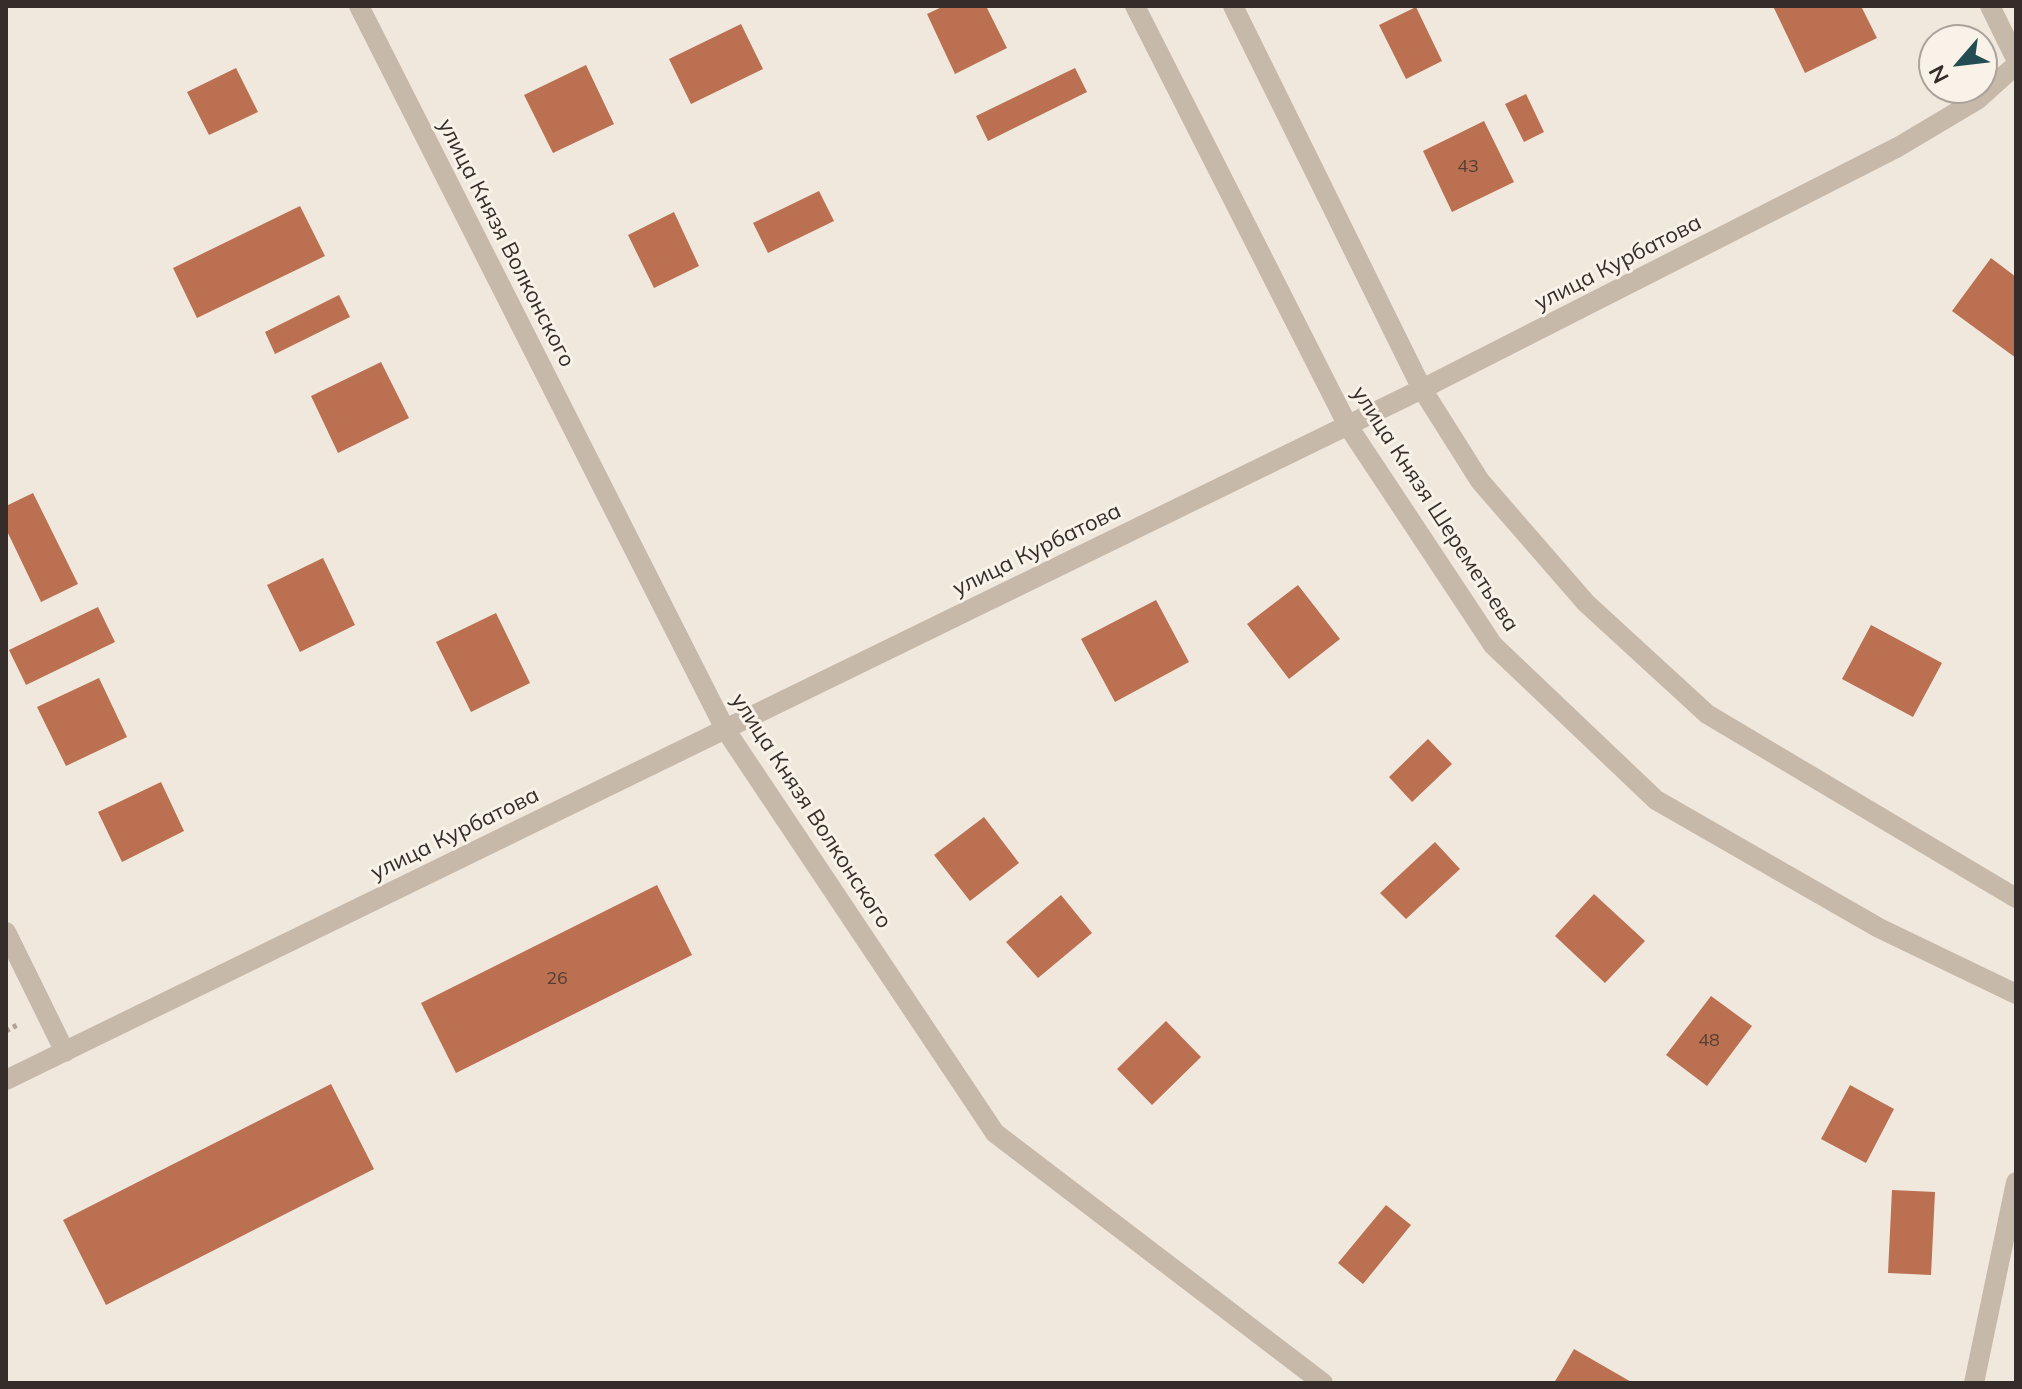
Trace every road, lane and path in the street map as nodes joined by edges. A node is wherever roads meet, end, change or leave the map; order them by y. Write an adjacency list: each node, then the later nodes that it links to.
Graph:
1 (359, 6): 9 (street, улица Князя Волконского)
2 (1135, 6): 8 (street, улица Князя Шереметьева)
3 (1233, 6): 7 (street)
4 (1990, 6): 5 (street)
5 (2016, 59)
6 (2016, 65): 7 (street, улица Курбатова)
7 (1422, 389): 8 (street, улица Курбатова); 10 (street)
8 (1348, 426): 9 (street, улица Курбатова); 13 (street, улица Князя Шереметьева)
9 (725, 729): 14 (street, улица Курбатова); 17 (street, улица Князя Волконского)
10 (2016, 898)
11 (6, 932): 12 (street)
12 (12, 958): 14 (street)
13 (2016, 994)
14 (65, 1052): 15 (street, улица Курбатова)
15 (6, 1080)
16 (2016, 1182): 18 (street)
17 (1323, 1383)
18 (1974, 1383)

